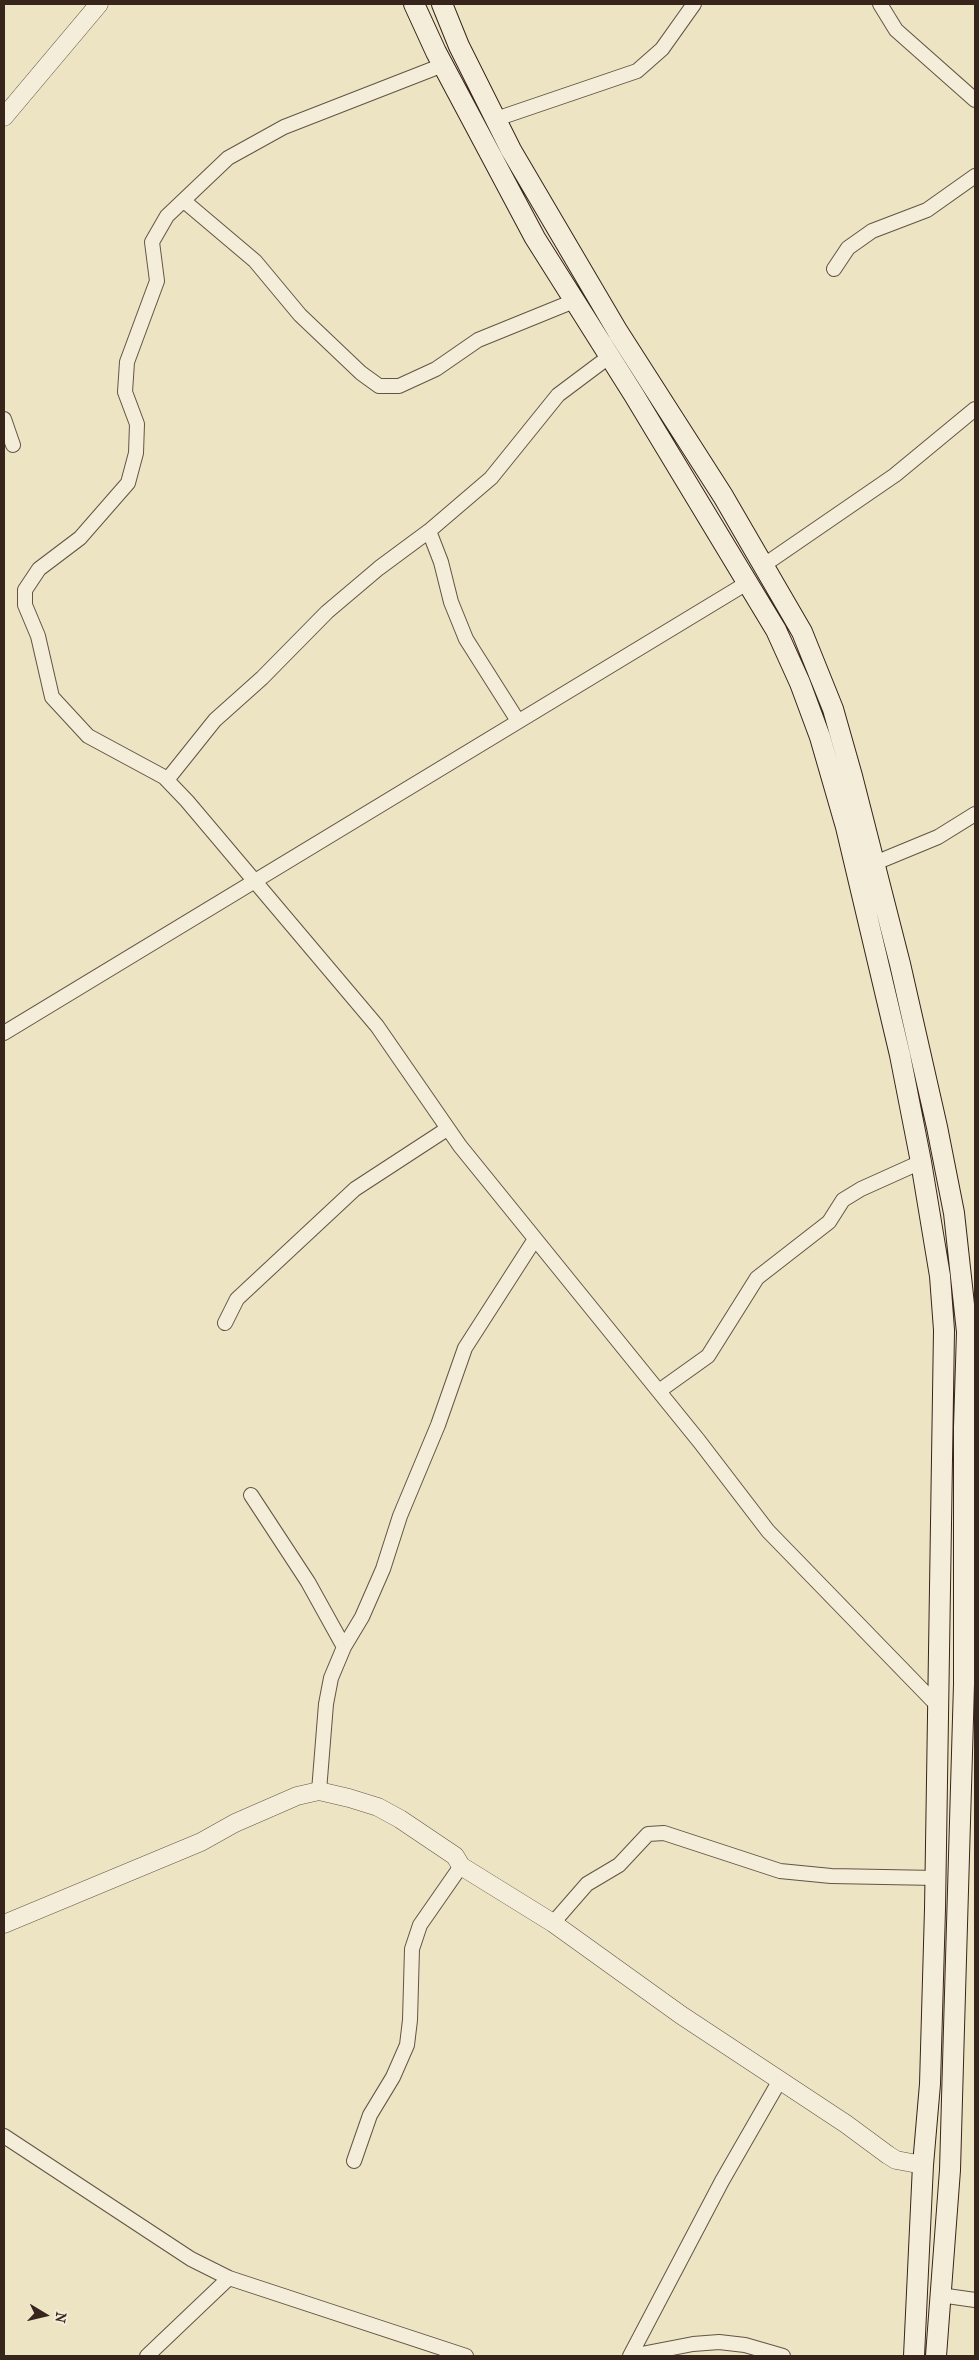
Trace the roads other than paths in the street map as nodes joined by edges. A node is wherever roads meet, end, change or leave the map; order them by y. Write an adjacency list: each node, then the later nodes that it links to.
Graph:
1 (99, 4): 8 (street)
2 (414, 4): 6 (main road)
3 (442, 4): 9 (main road)
4 (694, 4): 9 (street)
5 (880, 4): 7 (street)
6 (443, 65): 11 (street); 13 (main road)
7 (975, 100)
8 (4, 117)
9 (496, 119): 19 (main road)
10 (975, 176): 12 (street)
11 (184, 200): 13 (street); 22 (street)
12 (834, 269)
13 (574, 301): 14 (main road)
14 (610, 356): 18 (street); 20 (main road)
15 (975, 409): 19 (street)
16 (4, 419): 17 (street)
17 (13, 445)
18 (429, 532): 21 (street); 22 (street)
19 (764, 565): 24 (main road)
20 (747, 583): 21 (street); 28 (main road)
21 (518, 721): 25 (street)
22 (167, 780): 25 (street)
23 (975, 814): 24 (street)
24 (875, 863): 31 (main road)
25 (254, 880): 26 (street); 27 (street)
26 (4, 1033)
27 (447, 1129): 29 (street); 30 (street)
28 (921, 1162): 32 (street); 36 (main road)
29 (535, 1239): 32 (street); 35 (street)
30 (226, 1323)
31 (971, 1333): 34 (main road)
32 (659, 1391): 36 (street)
33 (251, 1495): 35 (street)
34 (969, 1531): 37 (main road)
35 (344, 1647): 38 (street)
36 (937, 1705): 40 (main road)
37 (968, 1750): 48 (main road)
38 (319, 1791): 39 (street); 42 (street)
39 (462, 1866): 41 (street); 45 (street)
40 (936, 1878): 41 (street); 46 (main road)
41 (553, 1923): 43 (street)
42 (4, 1924)
43 (780, 2080): 46 (street); 53 (street)
44 (4, 2136): 47 (street)
45 (354, 2161)
46 (923, 2165): 55 (main road)
47 (230, 2278): 50 (street); 51 (street)
48 (940, 2295): 49 (street); 56 (main road)
49 (975, 2300)
50 (449, 2354): 52 (street)
51 (147, 2356)
52 (466, 2356)
53 (630, 2356): 54 (street)
54 (782, 2356)
55 (914, 2356)
56 (936, 2356)

